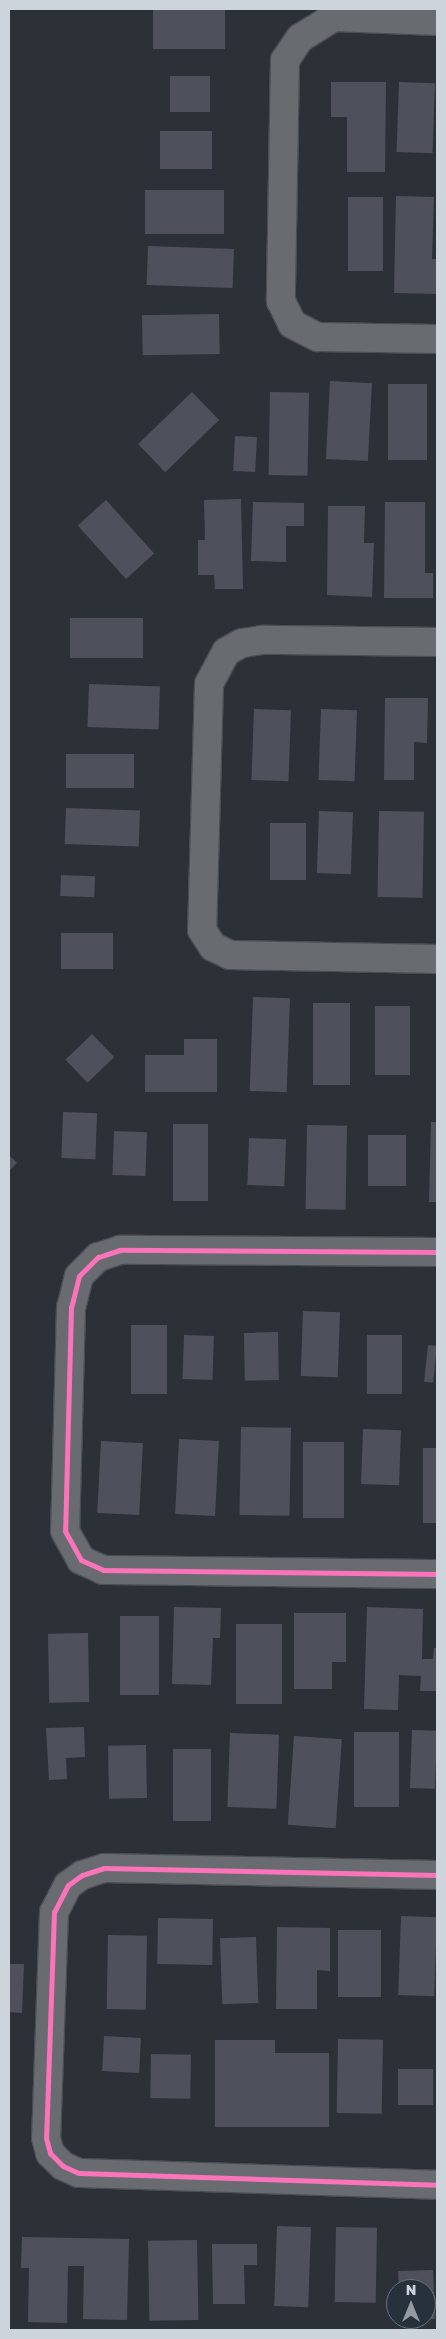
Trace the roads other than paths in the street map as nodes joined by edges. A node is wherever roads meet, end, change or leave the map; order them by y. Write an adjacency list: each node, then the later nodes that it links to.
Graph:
1 (437, 22): 2 (street)
2 (437, 339)
3 (437, 642): 4 (street)
4 (437, 959)
5 (437, 1252): 6 (street)
6 (437, 1574)
7 (437, 1875): 8 (street)
8 (437, 2184)

